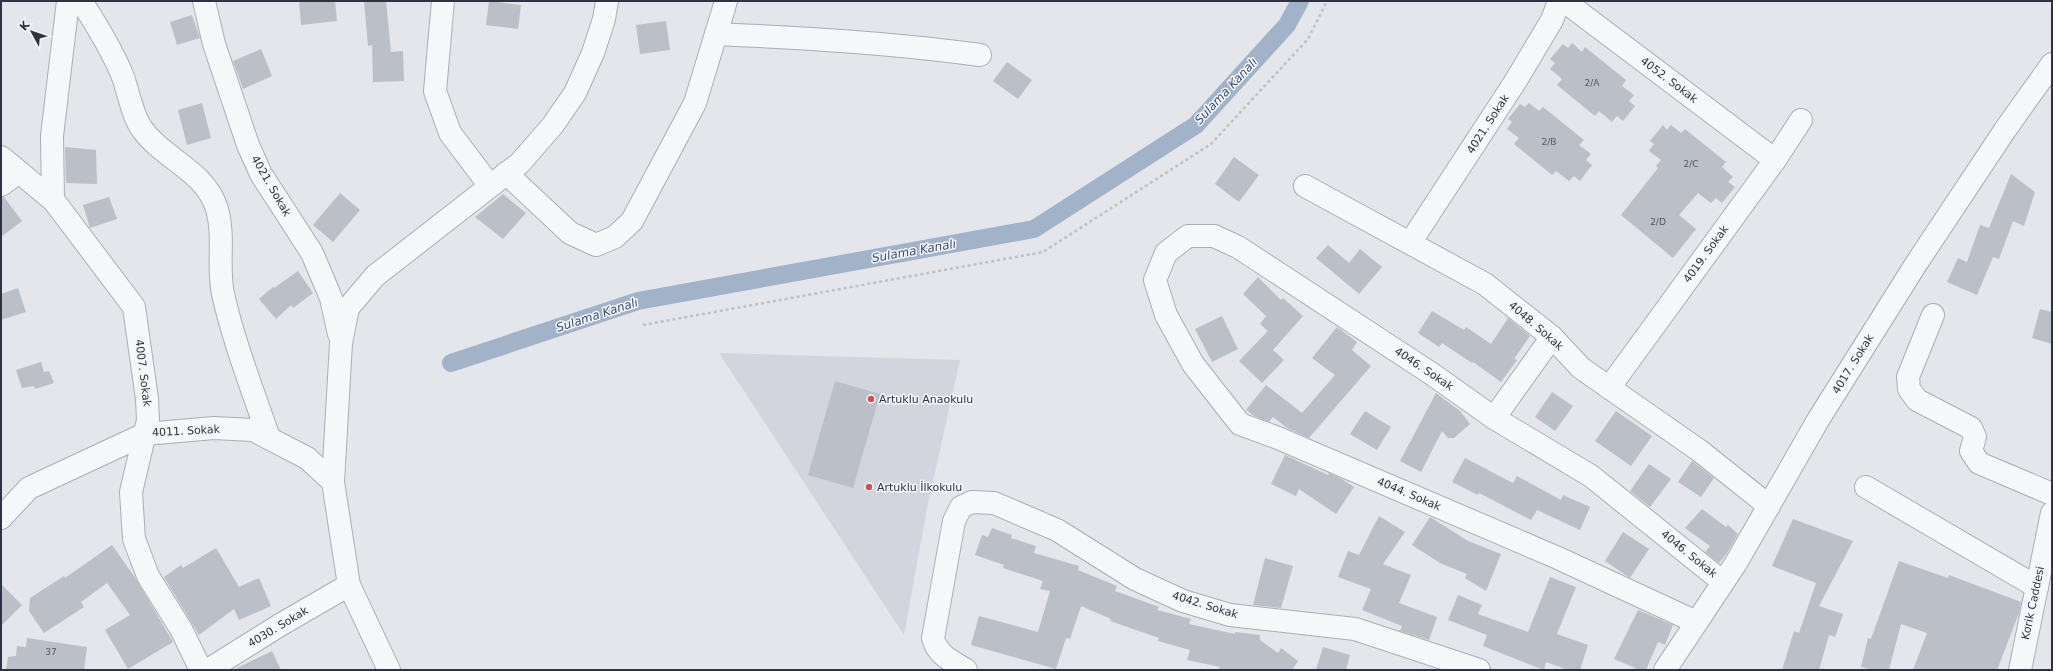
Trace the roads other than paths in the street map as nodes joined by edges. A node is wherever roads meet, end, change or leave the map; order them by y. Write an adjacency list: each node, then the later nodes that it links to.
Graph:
1 (68, 1): 19 (street)
2 (81, 1): 28 (street)
3 (204, 1): 24 (street, 4021. Sokak)
4 (443, 1): 16 (street)
5 (607, 1): 16 (street)
6 (726, 1): 9 (street)
7 (1559, 1): 20 (street, 4021. Sokak)
8 (1564, 1): 14 (street, 4052. Sokak)
9 (716, 34): 10 (street); 16 (street)
10 (980, 55)
11 (2052, 64): 32 (street, 4017. Sokak)
12 (1801, 120): 14 (street, 4019. Sokak)
13 (1, 157): 15 (street, 4007. Sokak)
14 (1775, 160): 25 (street, 4019. Sokak)
15 (19, 172): 17 (street); 19 (street, 4007. Sokak)
16 (498, 179): 24 (street)
17 (1, 185)
18 (1305, 186): 20 (street, 4048. Sokak)
19 (53, 200): 27 (street, 4007. Sokak)
20 (1410, 243): 23 (street, 4048. Sokak)
21 (1166, 315): 26 (street, 4046. Sokak); 38 (street, 4044. Sokak)
22 (1933, 315): 31 (street)
23 (1552, 337): 25 (street, 4048. Sokak); 26 (street)
24 (341, 343): 29 (street)
25 (1609, 388): 32 (street, 4048. Sokak)
26 (1494, 418): 35 (street, 4046. Sokak)
27 (144, 434): 28 (street, 4011. Sokak); 34 (street, 4011. Sokak); 39 (street, 4007. Sokak)
28 (269, 438): 29 (street, 4011. Sokak)
29 (333, 482): 36 (street)
30 (1866, 487): 37 (street)
31 (2052, 494)
32 (1769, 506): 35 (street, 4017. Sokak)
33 (2052, 513): 37 (street, Korik Caddesi)
34 (1, 518)
35 (1723, 582): 38 (street, 4017. Sokak)
36 (349, 585): 40 (street, 4030. Sokak); 41 (street)
37 (2037, 587): 45 (street, Korik Caddesi)
38 (1696, 622): 44 (street, 4017. Sokak)
39 (201, 670)
40 (208, 670)
41 (389, 670)
42 (966, 670): 43 (street, 4042. Sokak)
43 (1479, 670)
44 (1665, 670)
45 (2020, 670)

